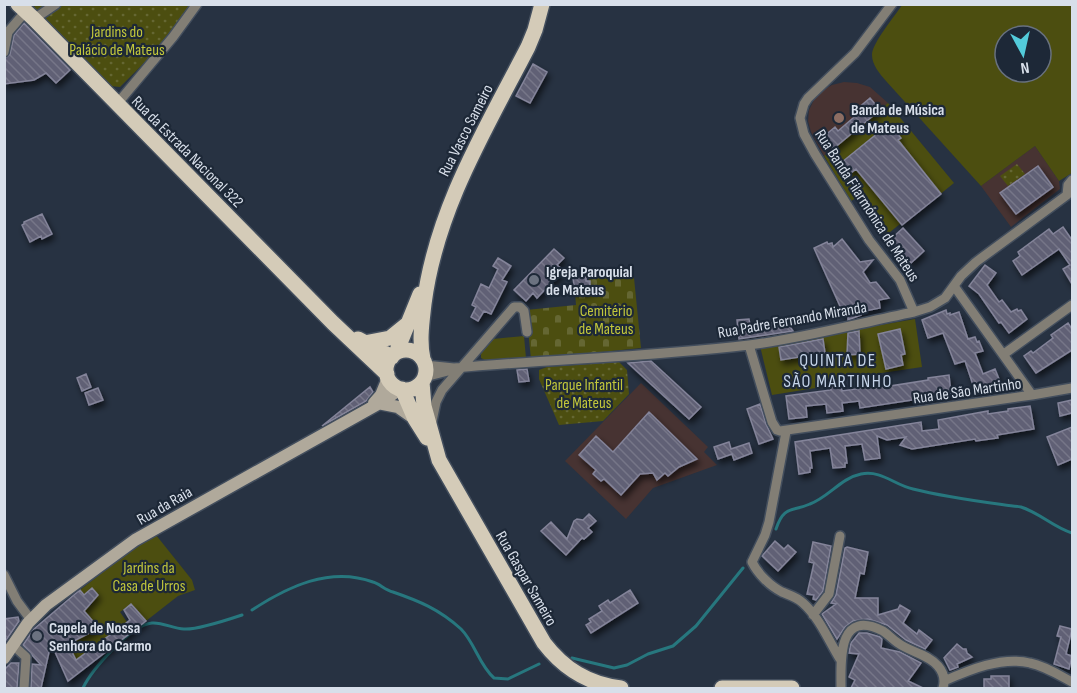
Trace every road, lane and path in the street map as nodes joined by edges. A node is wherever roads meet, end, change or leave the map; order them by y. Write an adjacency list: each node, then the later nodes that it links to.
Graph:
1 (56, 4): 5 (street)
2 (197, 4): 7 (street)
3 (542, 4): 10 (main road, Rua Vasco Sameiro)
4 (892, 4): 13 (street, Rua Banda Filarmónica de Mateus)
5 (26, 12): 6 (street); 7 (main road, Rua da Estrada Nacional 322)
6 (4, 52)
7 (117, 104): 14 (main road, Rua da Estrada Nacional 322)
8 (1072, 180): 9 (street, Rua Padre Fernando Miranda)
9 (1070, 199): 11 (street, Rua Padre Fernando Miranda)
10 (428, 274): 15 (main road); 22 (main road)
11 (954, 286): 13 (street, Rua Padre Fernando Miranda); 19 (street)
12 (1072, 305): 19 (street)
13 (914, 312): 18 (street, Rua Padre Fernando Miranda)
14 (333, 323): 17 (main road); 23 (main road)
15 (408, 323): 17 (main road); 20 (main road)
16 (526, 332): 21 (street)
17 (364, 343): 20 (main road)
18 (750, 345): 21 (street, Rua Padre Fernando Miranda); 30 (street)
19 (1004, 354): 26 (street)
20 (394, 355): 22 (main road); 23 (main road)
21 (462, 368): 22 (street, Rua Padre Fernando Miranda); 31 (street)
22 (424, 371): 24 (main road); 31 (main road)
23 (388, 376): 24 (main road); 28 (main road)
24 (401, 388): 27 (main road, Rua da Raia); 29 (main road)
25 (1072, 388): 26 (street, Rua de São Martinho)
26 (1032, 396): 30 (street, Rua de São Martinho)
27 (378, 404): 28 (main road, Rua da Raia); 29 (main road)
28 (364, 412): 35 (main road, Rua da Raia)
29 (415, 418): 31 (main road)
30 (786, 432): 34 (street)
31 (435, 450): 42 (main road, Rua Gaspar Sameiro)
32 (840, 536): 34 (street)
33 (4, 575): 35 (street)
34 (813, 615): 38 (street)
35 (31, 620): 36 (main road, Rua da Raia)
36 (13, 645): 37 (main road, Rua da Raia); 41 (street)
37 (4, 658)
38 (840, 659): 40 (street); 45 (street)
39 (1072, 682): 40 (street)
40 (944, 685)
41 (24, 688)
42 (621, 688)
43 (722, 688): 44 (main road)
44 (792, 688)
45 (841, 688)

